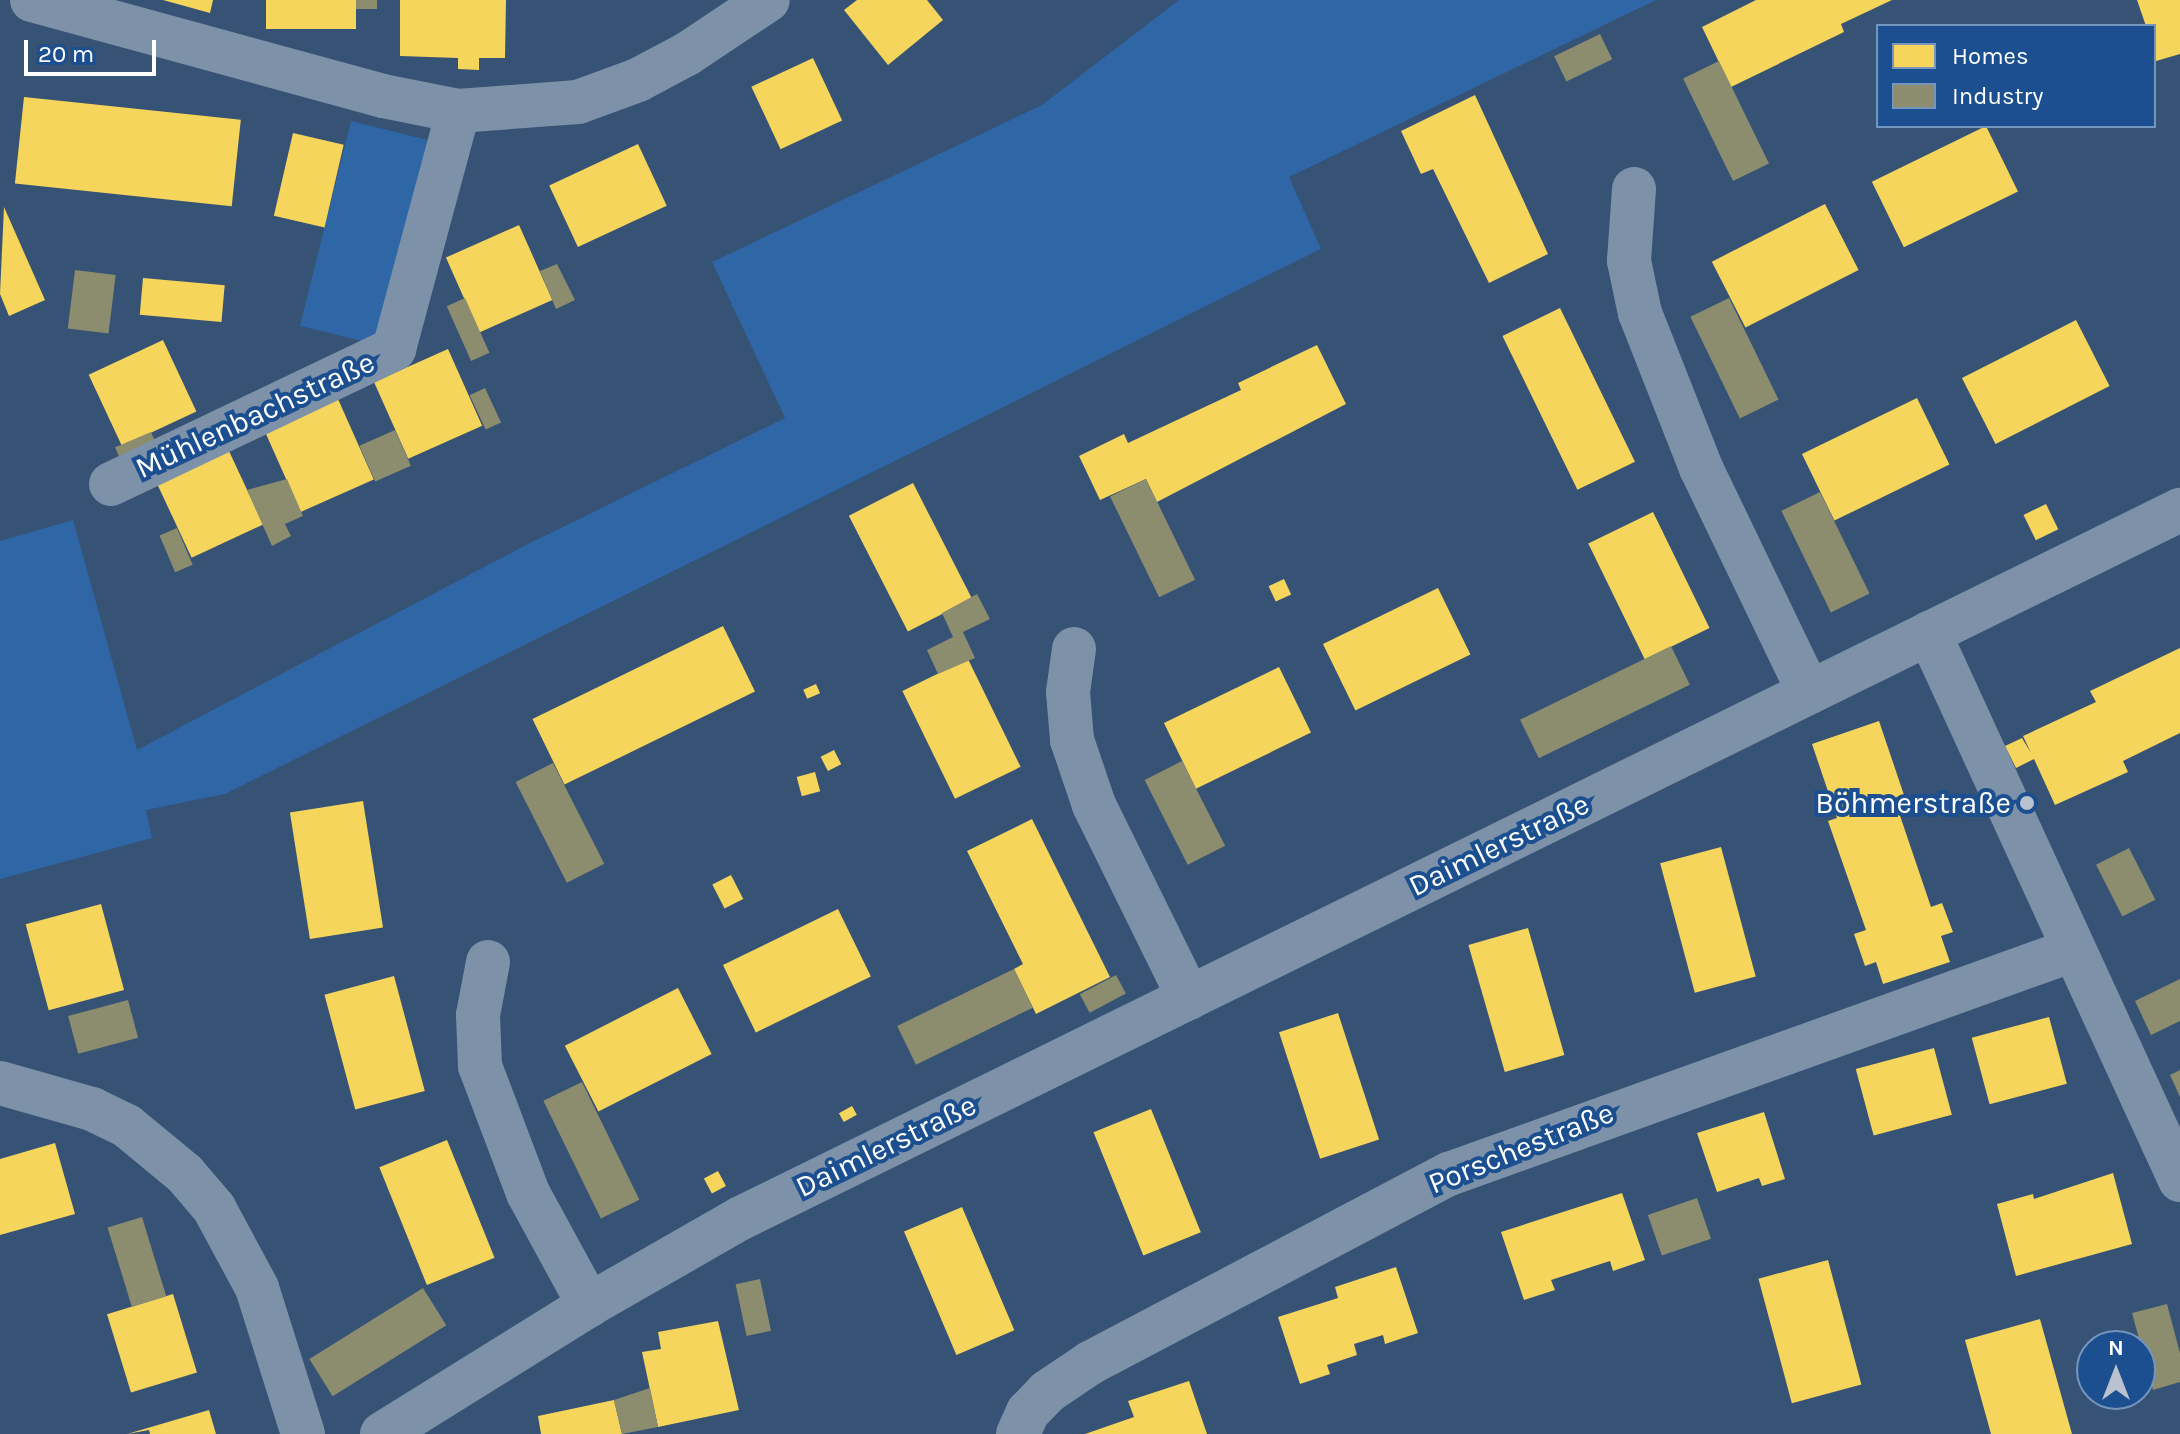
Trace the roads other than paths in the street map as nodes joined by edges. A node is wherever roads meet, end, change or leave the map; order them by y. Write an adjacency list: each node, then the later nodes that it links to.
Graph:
1 (32, 0): 3 (street)
2 (768, 0): 3 (street)
3 (458, 111): 5 (street, Mühlenbachstraße)
4 (1634, 189): 9 (street)
5 (111, 484)
6 (2180, 510): 7 (street, Daimlerstraße)
7 (1929, 633): 9 (street, Daimlerstraße); 10 (street)
8 (1074, 649): 12 (street)
9 (1809, 692): 12 (street, Daimlerstraße)
10 (2073, 950): 14 (street); 18 (street, Porschestraße)
11 (488, 962): 15 (street)
12 (1189, 998): 15 (street, Daimlerstraße)
13 (0, 1083): 16 (street)
14 (2180, 1180)
15 (589, 1305): 17 (street, Daimlerstraße)
16 (303, 1434)
17 (382, 1434)
18 (1018, 1434)

